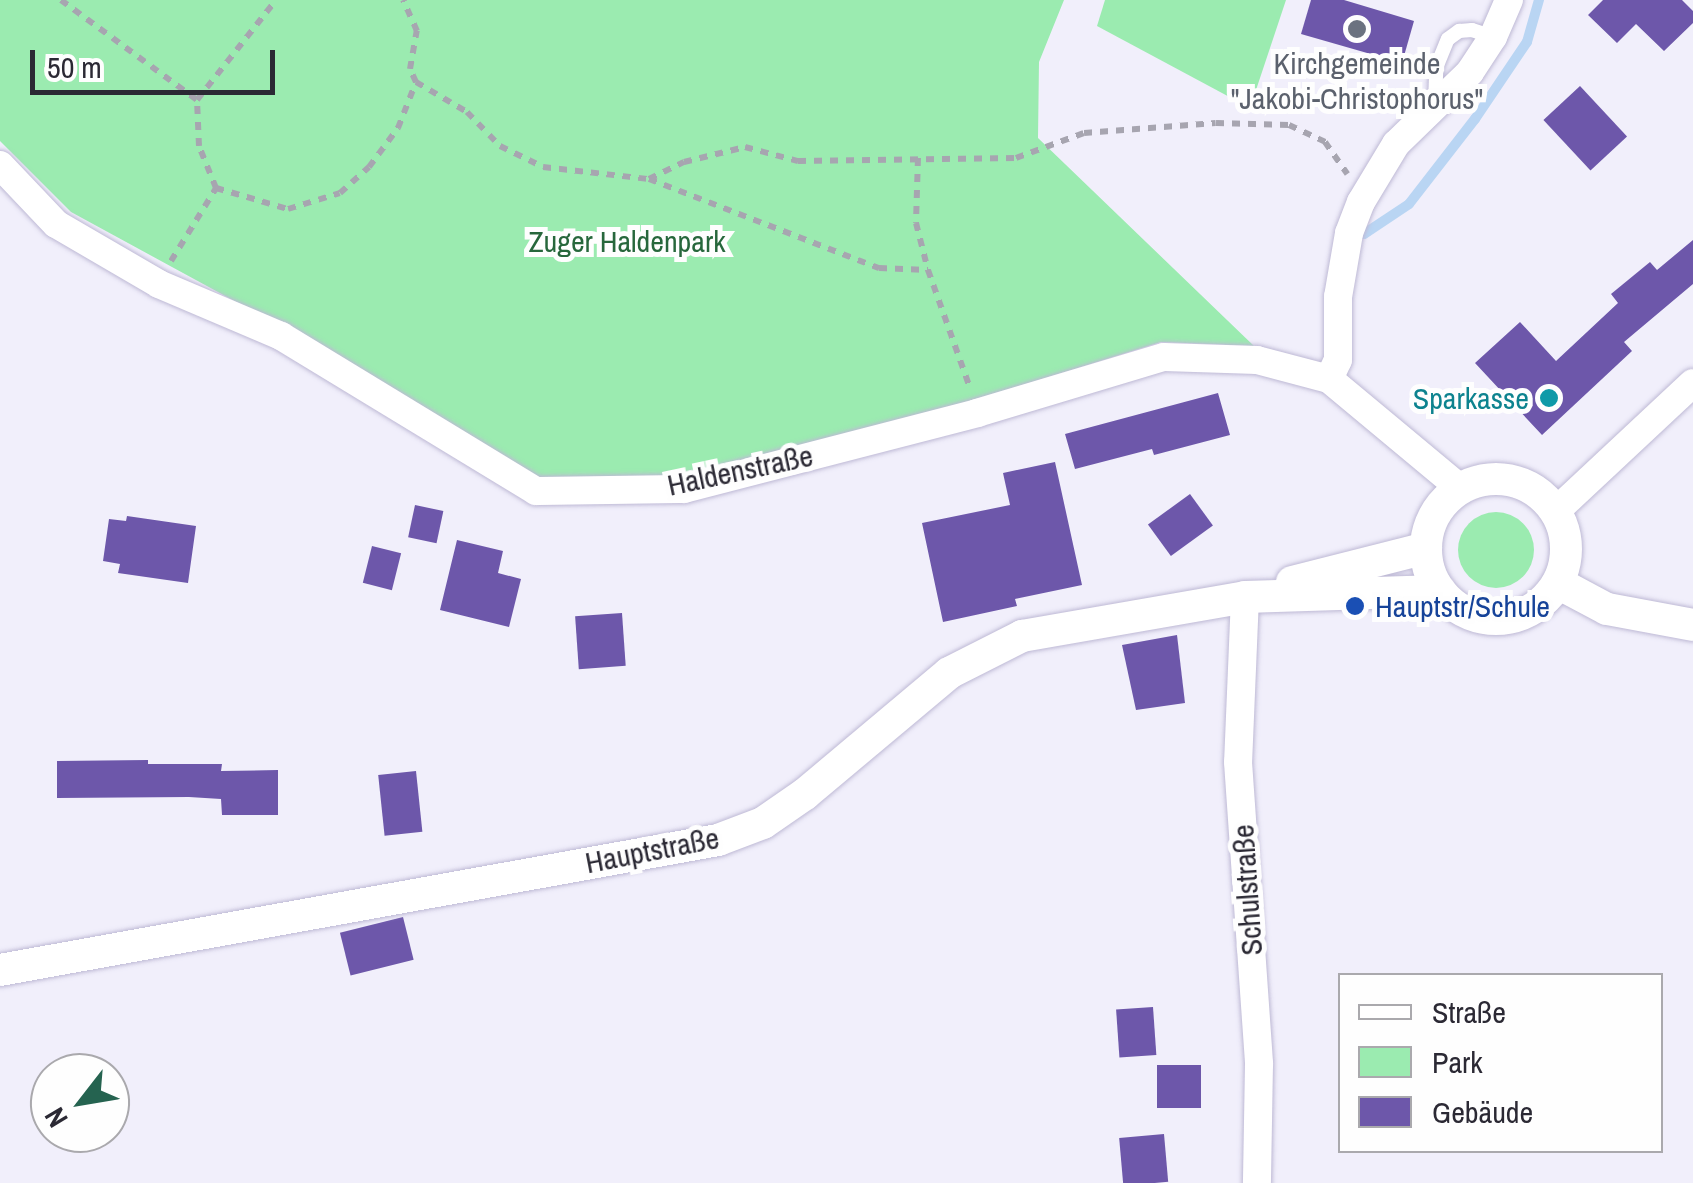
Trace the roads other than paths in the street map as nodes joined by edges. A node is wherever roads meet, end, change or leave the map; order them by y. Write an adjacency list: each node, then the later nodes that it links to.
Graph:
1 (1509, 0): 3 (street)
2 (0, 165): 3 (street, Haldenstraße)
3 (1329, 379): 5 (street, Haldenstraße)
4 (1693, 383): 6 (street)
5 (1460, 488): 6 (street); 7 (street)
6 (1556, 512): 8 (street)
7 (1426, 548): 9 (street); 10 (street, Hauptstraße)
8 (1558, 583): 9 (street); 11 (street)
9 (1440, 591): 10 (street, Hauptstraße)
10 (1245, 597): 12 (street, Hauptstraße); 13 (street, Schulstraße)
11 (1693, 626)
12 (0, 970)
13 (1256, 1183)

